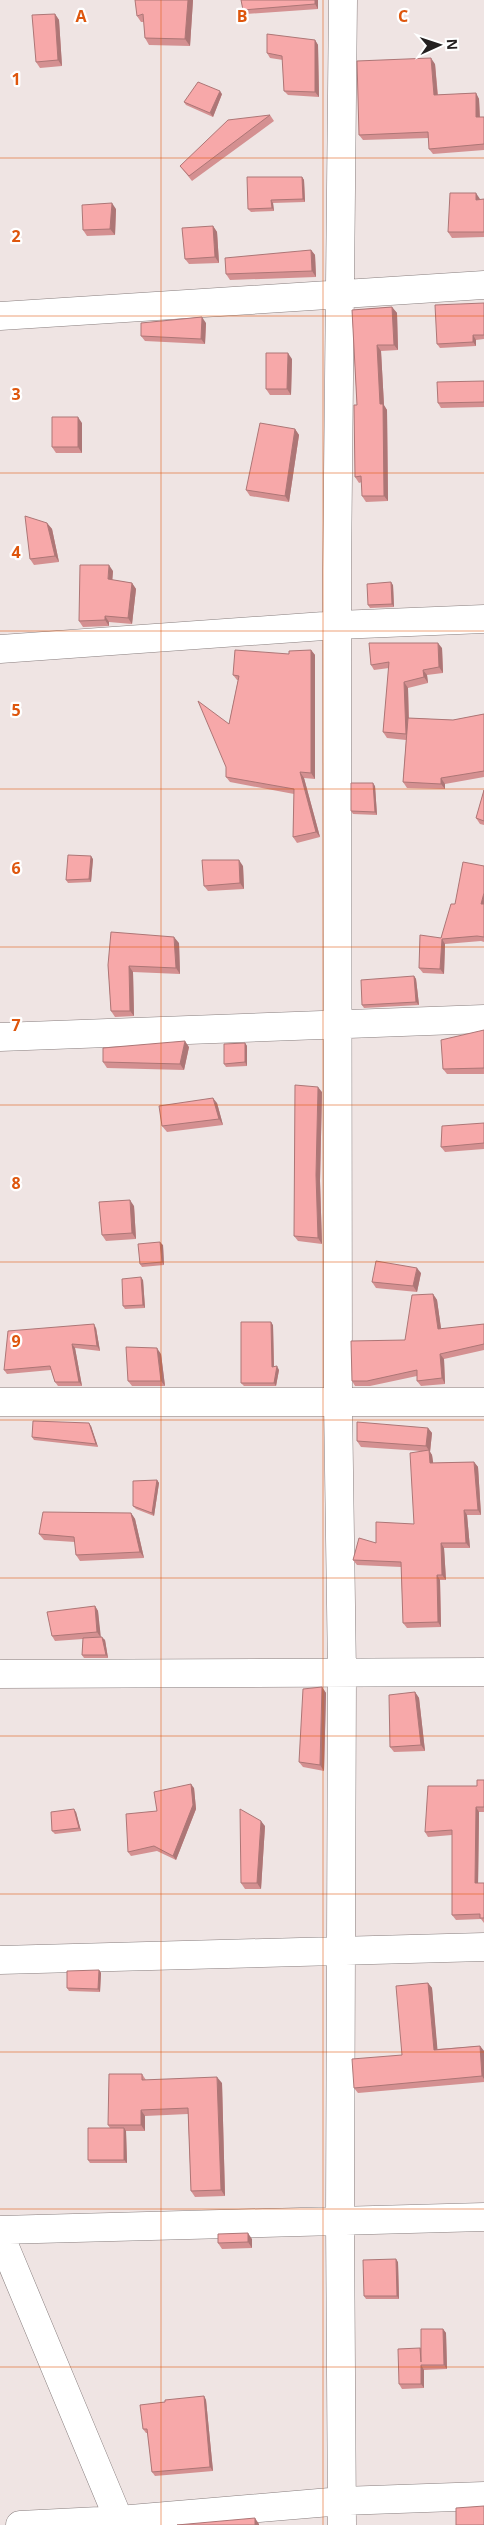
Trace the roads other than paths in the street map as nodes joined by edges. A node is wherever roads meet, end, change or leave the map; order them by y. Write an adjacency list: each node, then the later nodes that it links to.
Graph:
1 (343, 0): 3 (street)
2 (484, 285): 3 (street)
3 (340, 294): 4 (street); 6 (street)
4 (0, 316)
5 (484, 618): 6 (street)
6 (338, 624): 7 (street); 9 (street)
7 (0, 649)
8 (484, 1019): 9 (street)
9 (338, 1026): 10 (street); 13 (street)
10 (0, 1037)
11 (0, 1402): 13 (street)
12 (484, 1402): 13 (street)
13 (338, 1403): 14 (street)
14 (342, 1672): 15 (street); 16 (street); 18 (street)
15 (484, 1672)
16 (0, 1674)
17 (484, 1947): 18 (street)
18 (341, 1950): 19 (street); 21 (street)
19 (0, 1960)
20 (484, 2217): 21 (street)
21 (340, 2220): 22 (street); 25 (street)
22 (0, 2230)
23 (0, 2235): 26 (street)
24 (484, 2496): 25 (street)
25 (342, 2513): 26 (street)
26 (120, 2523): 27 (street)
27 (20, 2525)

